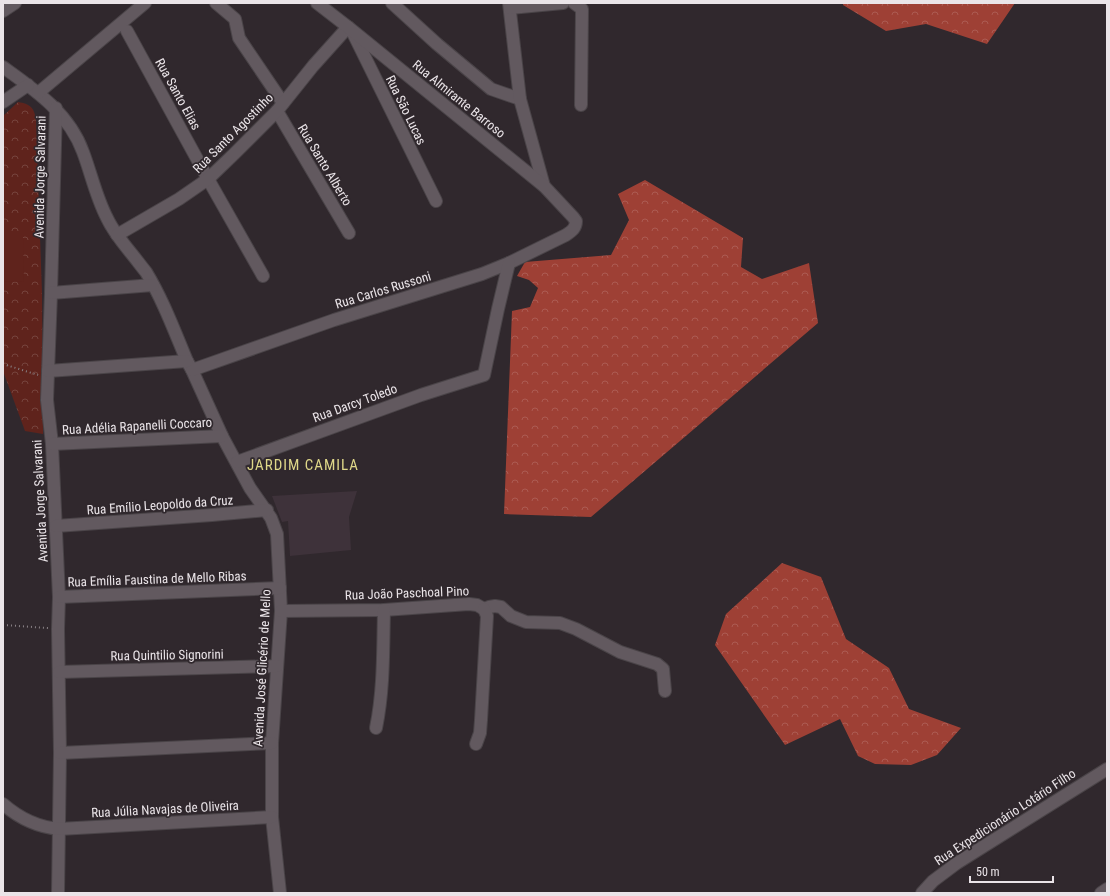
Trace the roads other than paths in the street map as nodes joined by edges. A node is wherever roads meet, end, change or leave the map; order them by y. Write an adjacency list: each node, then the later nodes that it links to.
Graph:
1 (15, 3): 10 (street)
2 (145, 3): 15 (street)
3 (216, 3): 19 (street, Rua Santo Alberto)
4 (317, 3): 11 (street, Rua Almirante Barroso)
5 (329, 3): 11 (street)
6 (392, 3): 16 (street)
7 (563, 3): 9 (street)
8 (574, 3): 18 (street)
9 (510, 6): 16 (street)
10 (3, 11)
11 (347, 26): 19 (street, Rua Santo Agostinho); 22 (street, Rua Almirante Barroso); 23 (street, Rua São Lucas)
12 (127, 31): 21 (street, Rua Santo Elias)
13 (3, 67): 14 (street, Avenida José Glicério de Mello)
14 (28, 85): 15 (street, Avenida José Glicério de Mello); 17 (street)
15 (38, 93): 20 (street, Avenida José Glicério de Mello)
16 (520, 99): 22 (street)
17 (3, 102)
18 (581, 105)
19 (280, 107): 21 (street, Rua Santo Agostinho); 25 (street, Rua Santo Alberto)
20 (56, 108): 26 (street, Avenida José Glicério de Mello); 30 (street, Avenida Jorge Salvarani)
21 (208, 179): 26 (street, Rua Santo Agostinho); 28 (street, Rua Santo Elias)
22 (544, 186): 24 (street, Rua Almirante Barroso)
23 (436, 201)
24 (576, 224): 27 (street, Rua Carlos Russoni)
25 (349, 233)
26 (117, 235): 29 (street, Avenida José Glicério de Mello)
27 (509, 263): 31 (street, Rua Carlos Russoni); 35 (street, Rua Darcy Toledo)
28 (263, 276)
29 (153, 285): 30 (street); 31 (street, Avenida José Glicério de Mello)
30 (51, 293): 32 (street, Avenida Jorge Salvarani)
31 (190, 365): 32 (street, Rua Carlos Russoni); 33 (street, Avenida José Glicério de Mello)
32 (48, 375): 34 (street, Avenida Jorge Salvarani)
33 (222, 436): 34 (street, Rua Adélia Rapanelli Coccaro); 35 (street, Avenida José Glicério de Mello)
34 (52, 444): 37 (street, Avenida Jorge Salvarani)
35 (237, 462): 36 (street, Avenida José Glicério de Mello)
36 (266, 510): 37 (street, Rua Emílio Leopoldo da Cruz); 38 (street, Avenida José Glicério de Mello)
37 (56, 526): 39 (street, Avenida Jorge Salvarani)
38 (280, 588): 39 (street, Rua Emília Faustina de Mello Ribas); 42 (street, Avenida José Glicério de Mello)
39 (59, 597): 44 (street, Avenida Jorge Salvarani)
40 (484, 609): 41 (street, Rua João Paschoal Pino); 45 (street, Rua João Paschoal Pino); 48 (street)
41 (384, 610): 42 (street, Rua João Paschoal Pino); 46 (street)
42 (281, 611): 43 (street, Avenida José Glicério de Mello)
43 (276, 666): 44 (street, Rua Quintilio Signorini); 47 (street, Avenida José Glicério de Mello)
44 (59, 672): 49 (street, Avenida Jorge Salvarani)
45 (665, 691)
46 (376, 728)
47 (272, 743): 49 (street); 52 (street, Avenida José Glicério de Mello)
48 (476, 744)
49 (60, 753): 53 (street, Avenida Jorge Salvarani)
50 (1107, 769): 57 (street, Rua Expedicionário Lotário Filho)
51 (3, 804): 53 (street, Rua Júlia Navajas de Oliveira)
52 (272, 817): 53 (street, Rua Júlia Navajas de Oliveira); 56 (street, Avenida José Glicério de Mello)
53 (59, 828): 55 (street, Avenida Jorge Salvarani)
54 (1107, 890): 58 (street)
55 (58, 893)
56 (280, 893)
57 (922, 893)
58 (1101, 893)

